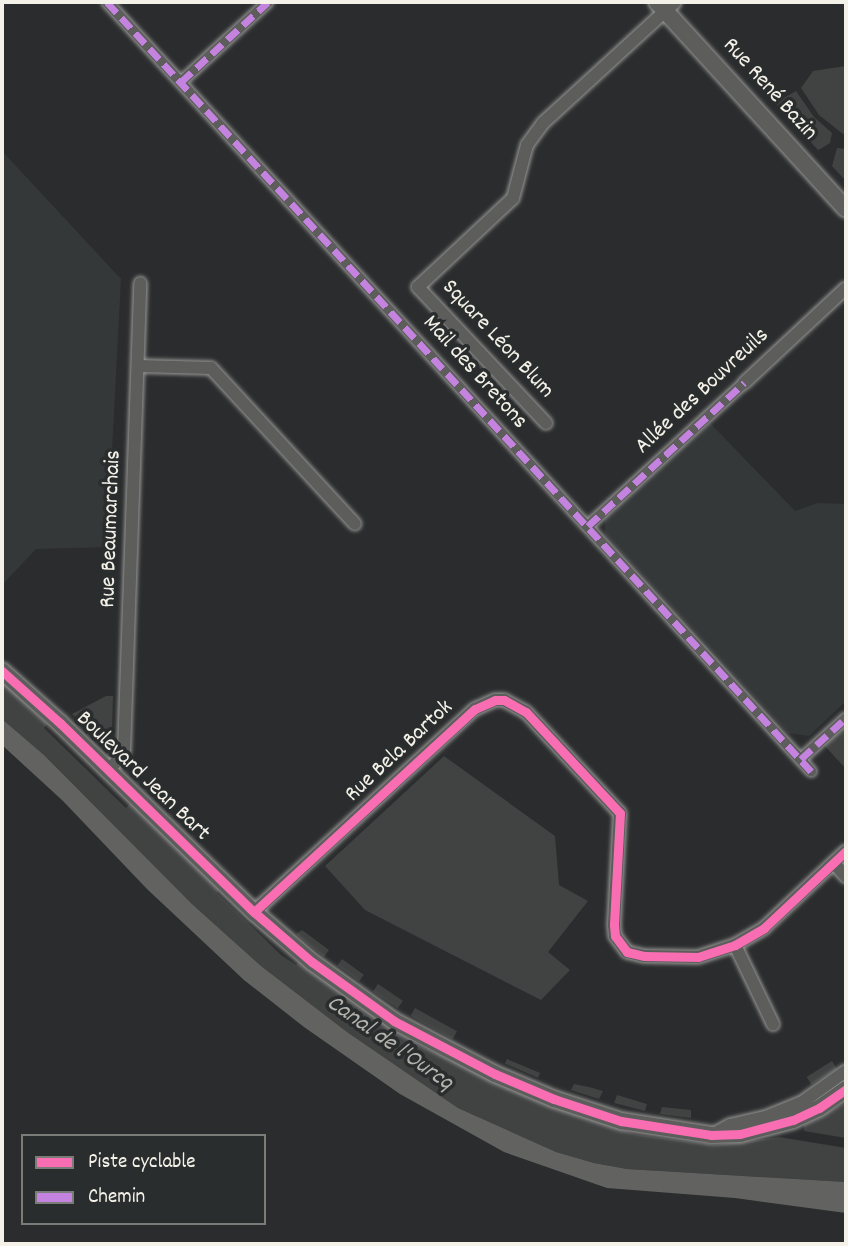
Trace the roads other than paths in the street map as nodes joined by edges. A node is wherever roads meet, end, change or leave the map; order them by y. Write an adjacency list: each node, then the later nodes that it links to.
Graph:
1 (107, 2): 4 (street, Mail des Bretons)
2 (268, 2): 4 (street)
3 (666, 5): 5 (street, Rue René Bazin); 10 (street, Square Léon Blum)
4 (181, 82): 12 (street, Mail des Bretons)
5 (846, 209)
6 (140, 283): 8 (street, Rue Beaumarchais)
7 (846, 288): 9 (street, Allée des Bouvreuils)
8 (139, 366): 11 (street); 16 (street, Rue Beaumarchais)
9 (744, 383): 12 (street, Allée des Bouvreuils)
10 (546, 423)
11 (355, 524)
12 (587, 526): 15 (street, Mail des Bretons)
13 (2, 671): 16 (street, Boulevard Jean Bart)
14 (846, 718): 15 (street)
15 (801, 759): 17 (street, Mail des Bretons)
16 (109, 771): 21 (street, Boulevard Jean Bart)
17 (811, 771)
18 (846, 851): 19 (street, Rue Bela Bartok)
19 (834, 863): 20 (street); 22 (street, Rue Bela Bartok)
20 (846, 877)
21 (254, 912): 22 (street, Rue Bela Bartok); 26 (street, Boulevard Jean Bart)
22 (735, 945): 23 (street)
23 (773, 1024)
24 (846, 1071): 26 (street)
25 (846, 1089): 26 (street, Boulevard Jean Bart)
26 (711, 1135)

